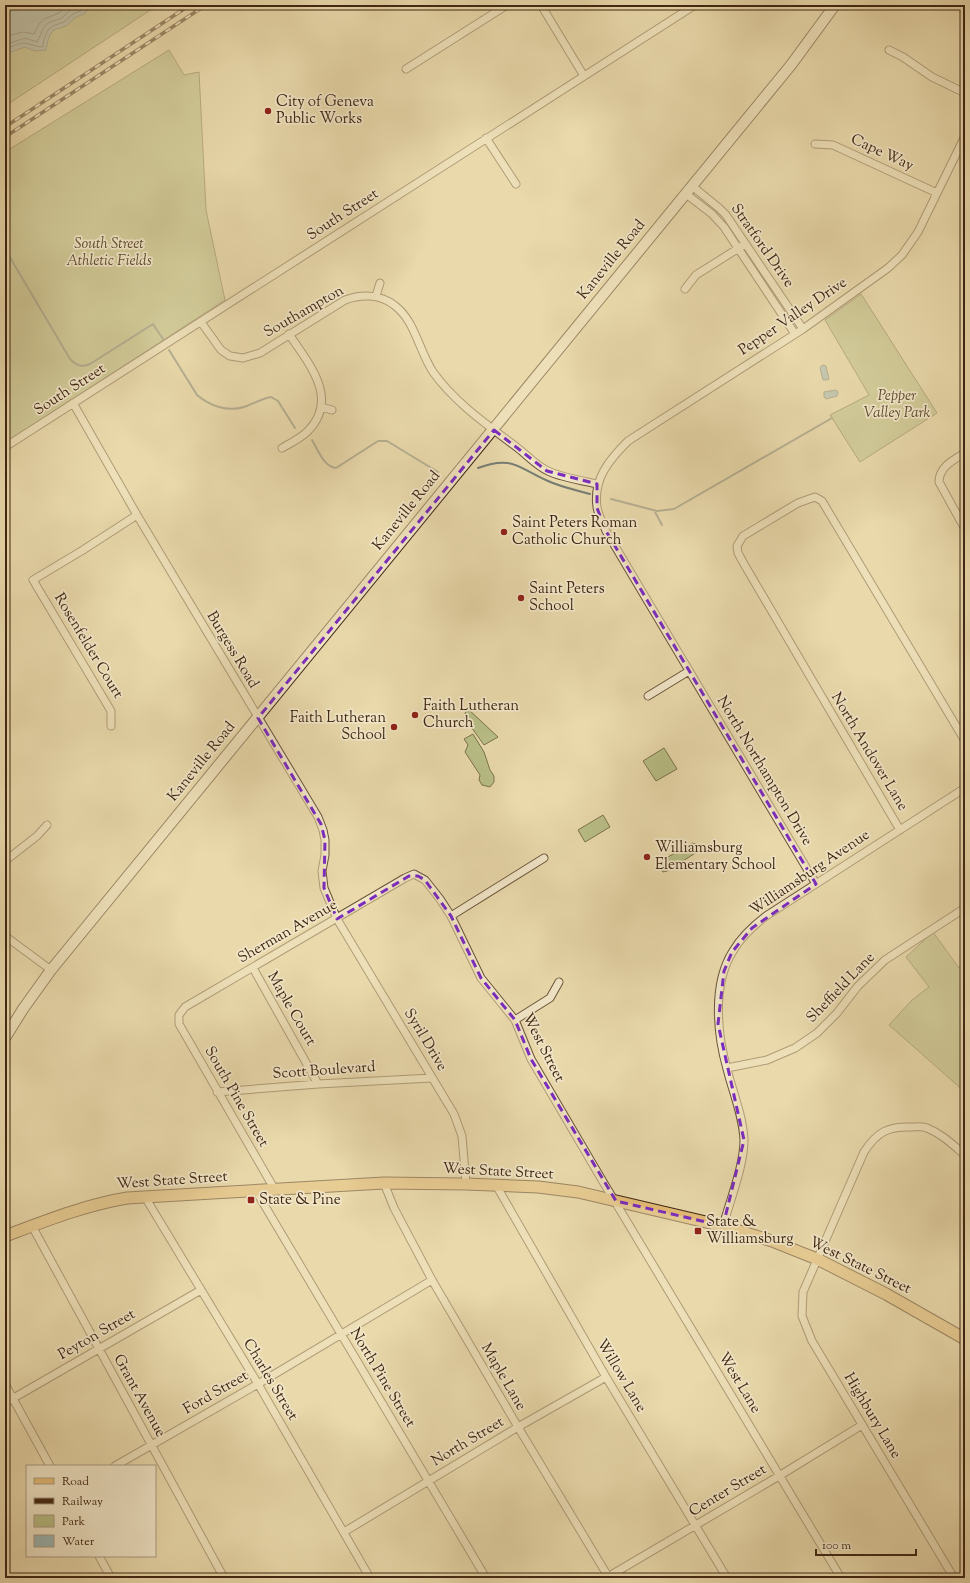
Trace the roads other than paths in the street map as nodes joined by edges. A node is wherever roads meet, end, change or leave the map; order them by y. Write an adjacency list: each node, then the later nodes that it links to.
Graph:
1 (507, 5): 6 (street)
2 (541, 5): 7 (street)
3 (695, 5): 7 (street, South Street)
4 (835, 5): 13 (main road, Kaneville Road)
5 (889, 50): 8 (street)
6 (406, 69)
7 (584, 76): 10 (street, South Street)
8 (965, 93)
9 (965, 136): 14 (street, Pepper Valley Drive)
10 (486, 138): 12 (street); 20 (street, South Street)
11 (815, 144): 14 (street, Cape Way)
12 (516, 184)
13 (689, 190): 15 (street, Stratford Drive); 16 (street, Stratford Drive); 27 (main road, Kaneville Road)
14 (937, 193): 21 (street, Pepper Valley Drive)
15 (746, 243): 16 (street); 21 (street, Stratford Drive)
16 (738, 248): 18 (street); 23 (street, Stratford Drive)
17 (380, 283): 19 (street)
18 (685, 289)
19 (376, 296): 22 (street, Southampton); 27 (street)
20 (201, 322): 22 (street, Southampton); 24 (street, South Street)
21 (802, 329): 23 (street, Pepper Valley Drive)
22 (289, 334): 25 (street)
23 (794, 334): 31 (street, Pepper Valley Drive)
24 (73, 403): 28 (street, South Street); 32 (street, Burgess Road)
25 (321, 407): 26 (street); 29 (street)
26 (332, 410)
27 (494, 430): 31 (street); 36 (main road, Kaneville Road)
28 (5, 447)
29 (282, 448)
30 (965, 453): 33 (street)
31 (597, 484): 34 (street, North Northampton Drive)
32 (137, 515): 36 (street, Burgess Road); 37 (street, Rosenfelder Court)
33 (965, 529)
34 (689, 671): 35 (street); 45 (street, North Northampton Drive)
35 (648, 696)
36 (258, 718): 48 (street, Burgess Road); 51 (main road, Kaneville Road)
37 (111, 726)
38 (965, 741): 41 (street, North Andover Lane)
39 (965, 788): 41 (street, Williamsburg Avenue)
40 (46, 825): 43 (street)
41 (900, 830): 45 (street, Williamsburg Avenue)
42 (544, 858): 47 (street)
43 (5, 861)
44 (414, 874): 47 (street, West Street); 48 (street, Sherman Avenue)
45 (816, 884): 56 (street, Williamsburg Avenue)
46 (965, 908): 56 (street, Sheffield Lane)
47 (451, 916): 54 (street, West Street)
48 (337, 919): 50 (street, Sherman Avenue); 57 (street, Syril Drive)
49 (5, 936): 51 (street)
50 (252, 968): 53 (street, Sherman Avenue); 58 (street, Maple Court)
51 (51, 970): 55 (main road, Kaneville Road)
52 (560, 982): 54 (street)
53 (179, 1015): 59 (street, South Pine Street)
54 (516, 1020): 67 (street, West Street)
55 (5, 1038)
56 (727, 1068): 69 (street, Williamsburg Avenue)
57 (432, 1078): 58 (street, Scott Boulevard); 62 (street, Syril Drive)
58 (318, 1084): 59 (street, Scott Boulevard)
59 (217, 1092): 64 (street, South Pine Street)
60 (965, 1155): 71 (street, Highbury Lane)
61 (384, 1183): 62 (main road, West State Street); 64 (main road, West State Street); 72 (street, Maple Lane)
62 (466, 1184): 63 (main road, West State Street)
63 (496, 1185): 67 (main road, West State Street); 77 (street, Willow Lane)
64 (275, 1190): 65 (main road, West State Street)
65 (256, 1191): 66 (main road, West State Street); 74 (street, North Pine Street)
66 (145, 1197): 68 (main road, West State Street); 73 (street, Charles Street)
67 (616, 1201): 69 (main road, West State Street); 87 (street, West Lane)
68 (32, 1226): 70 (main road, West State Street); 76 (street, Grant Avenue)
69 (724, 1226): 71 (main road, West State Street)
70 (5, 1236)
71 (818, 1259): 75 (main road, West State Street); 82 (street, Highbury Lane)
72 (432, 1280): 74 (street, Ford Street); 83 (street, Maple Lane)
73 (201, 1290): 76 (street, Peyton Street); 79 (street, Charles Street)
74 (340, 1335): 79 (street, Ford Street); 88 (street, North Pine Street)
75 (965, 1339)
76 (99, 1349): 80 (street, Peyton Street); 84 (street, Grant Avenue)
77 (606, 1377): 83 (street, North Street); 89 (street, Willow Lane)
78 (5, 1384): 80 (street)
79 (258, 1384): 84 (street, Ford Street); 90 (street, Charles Street)
80 (13, 1398): 81 (street, Peyton Street); 85 (street)
81 (5, 1403)
82 (862, 1425): 87 (street, Center Street); 99 (street, Highbury Lane)
83 (518, 1427): 88 (street, North Street); 92 (street, Maple Lane)
84 (152, 1445): 86 (street, Ford Street); 94 (street, Grant Avenue)
85 (49, 1465)
86 (117, 1465)
87 (779, 1476): 89 (street, Center Street); 98 (street, West Lane)
88 (428, 1481): 90 (street, North Street); 96 (street, North Pine Street)
89 (696, 1525): 92 (street, Center Street); 97 (street, Willow Lane)
90 (344, 1532): 95 (street, Charles Street)
91 (100, 1557): 93 (street)
92 (608, 1577)
93 (111, 1578)
94 (224, 1578)
95 (370, 1578)
96 (486, 1578)
97 (728, 1578)
98 (841, 1578)
99 (954, 1578)

